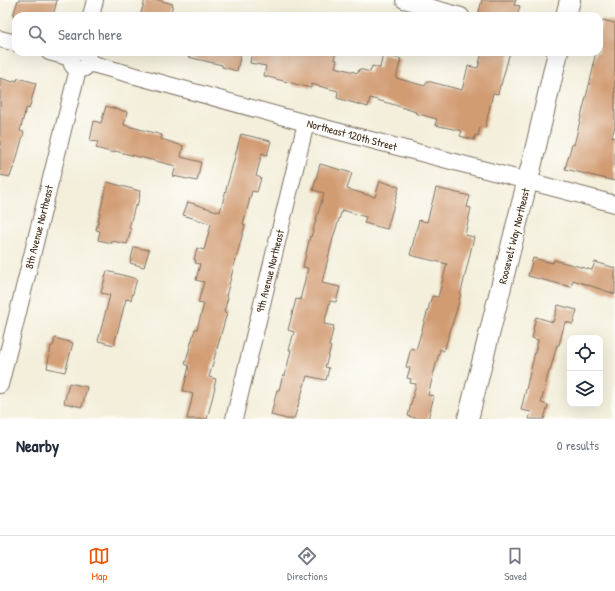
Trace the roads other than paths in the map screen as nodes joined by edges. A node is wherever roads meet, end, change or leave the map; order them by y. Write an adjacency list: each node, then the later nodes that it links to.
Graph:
1 (95, 0): 4 (street)
2 (404, 0): 5 (street)
3 (570, 0): 6 (street)
4 (92, 12)
5 (447, 12)
6 (567, 12)
7 (0, 39): 8 (street)
8 (12, 42)
9 (66, 56): 11 (street, Northeast 120th Street)
10 (557, 56): 13 (street, Roosevelt Way Northeast)
11 (79, 59): 12 (street, Northeast 120th Street); 15 (street, 8th Avenue Northeast)
12 (306, 123): 13 (street, Northeast 120th Street); 16 (street, 9th Avenue Northeast)
13 (527, 180): 14 (street, Northeast 120th Street); 17 (street, Roosevelt Way Northeast)
14 (615, 204)
15 (0, 386)
16 (234, 419)
17 (468, 419)

